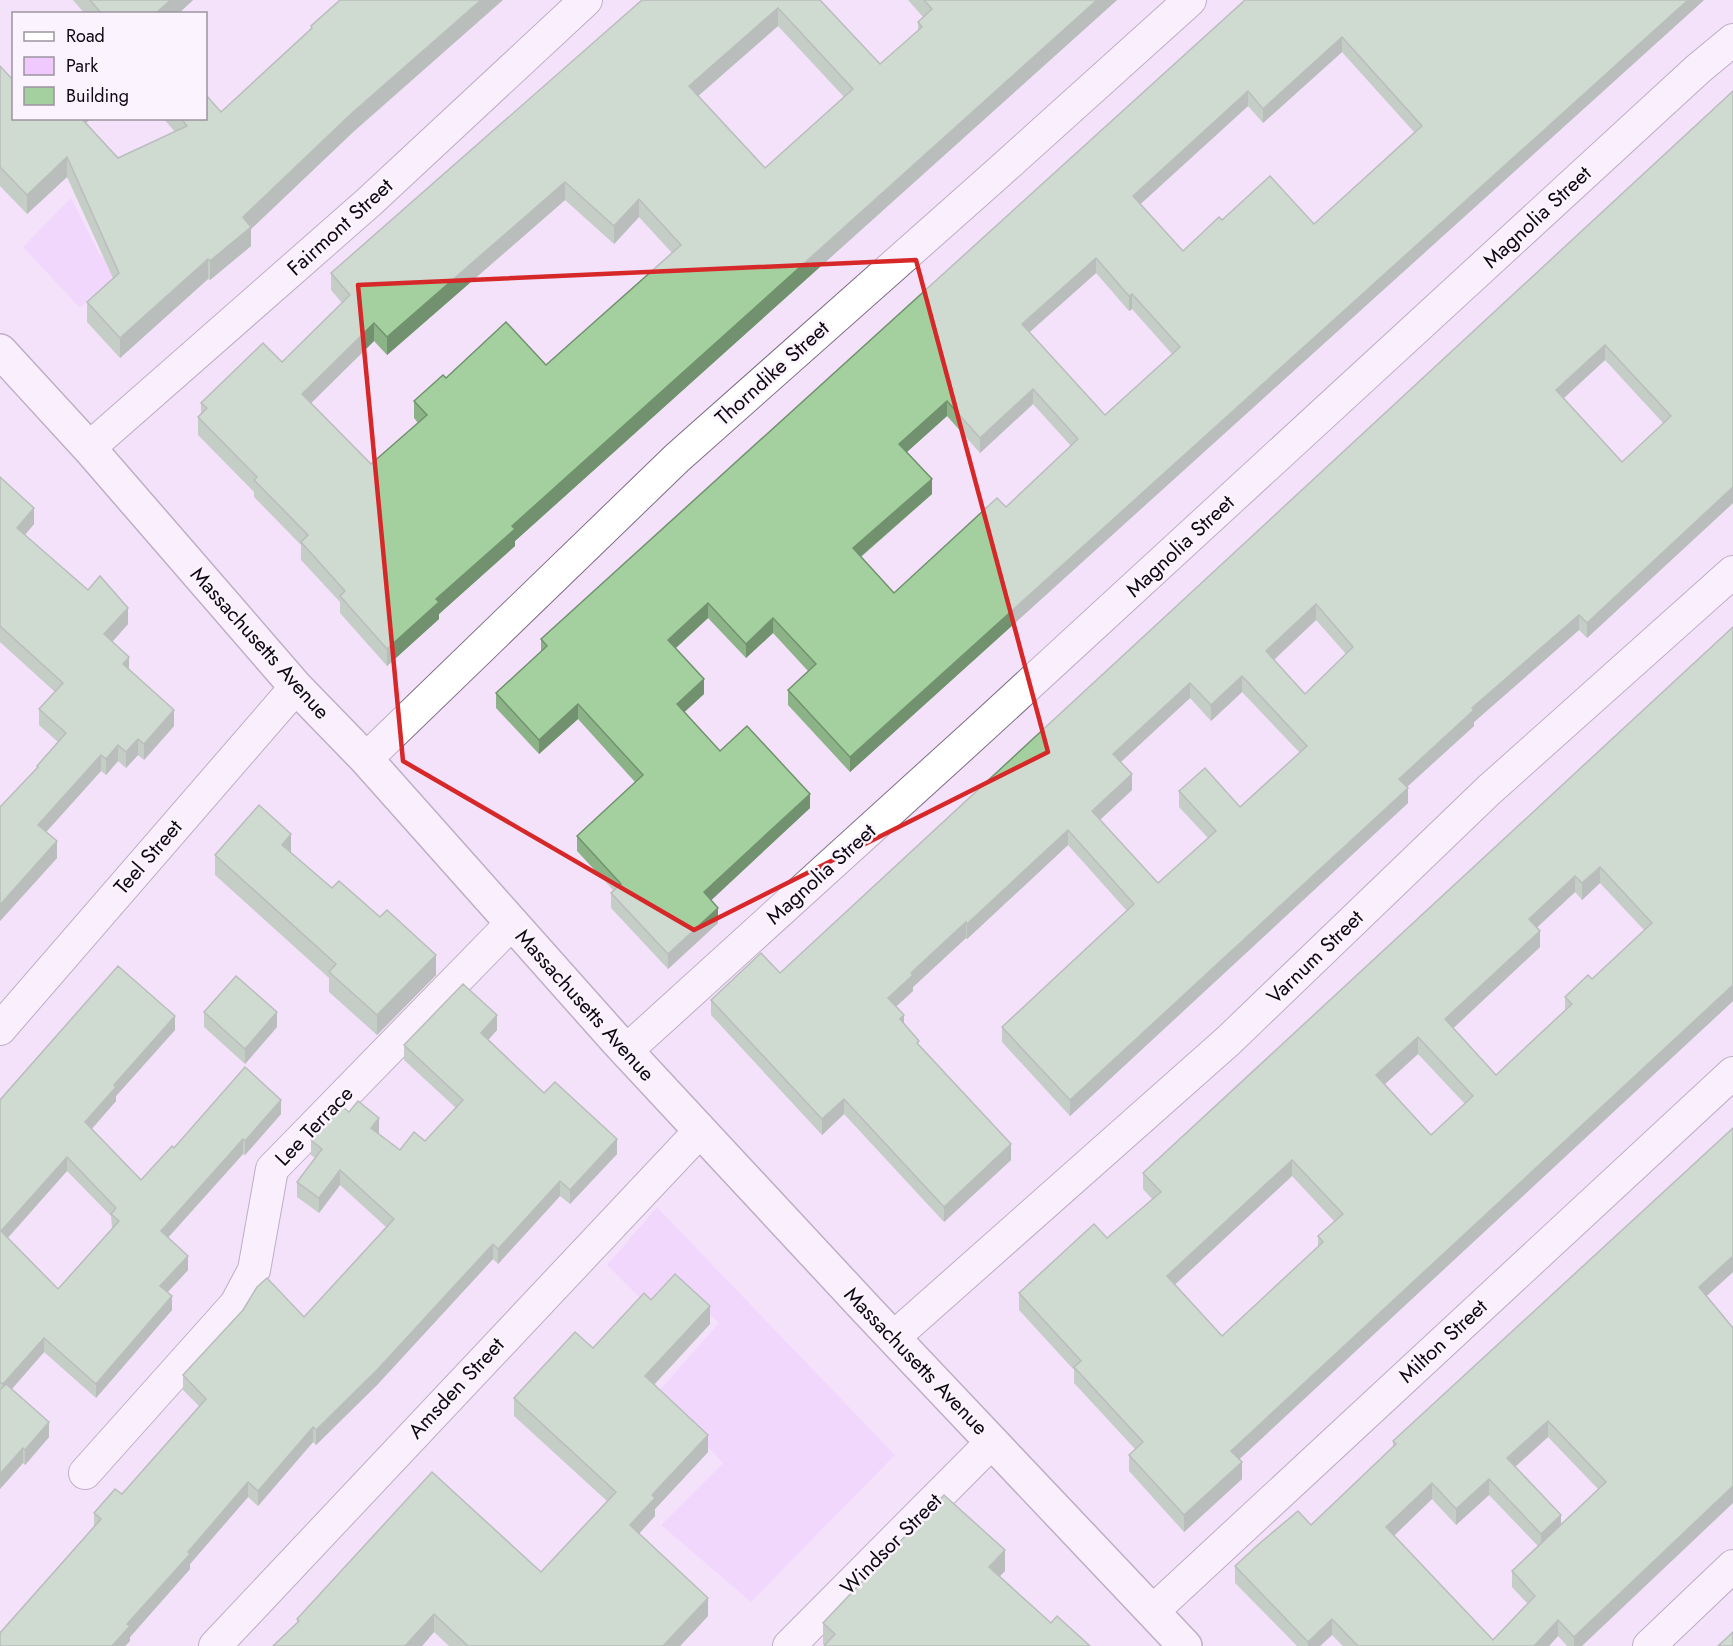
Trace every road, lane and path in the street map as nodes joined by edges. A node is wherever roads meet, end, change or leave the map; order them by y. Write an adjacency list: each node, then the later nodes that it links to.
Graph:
1 (586, 0): 5 (street, Fairmont Street)
2 (1190, 0): 8 (street, Thorndike Street)
3 (1733, 40): 11 (street, Magnolia Street)
4 (5, 366): 5 (highway, Massachusetts Avenue)
5 (89, 448): 7 (highway, Massachusetts Avenue)
6 (1733, 572): 14 (street, Varnum Street)
7 (296, 687): 8 (highway, Massachusetts Avenue); 10 (street, Teel Street)
8 (366, 759): 9 (highway, Massachusetts Avenue)
9 (511, 924): 11 (highway, Massachusetts Avenue); 16 (street, Lee Terrace)
10 (0, 1029)
11 (626, 1051): 13 (highway, Massachusetts Avenue)
12 (1733, 1073): 18 (street, Milton Street)
13 (699, 1132): 14 (highway, Massachusetts Avenue); 19 (street, Amsden Street)
14 (893, 1338): 15 (highway, Massachusetts Avenue)
15 (992, 1442): 18 (highway, Massachusetts Avenue); 20 (street, Windsor Street)
16 (85, 1473)
17 (1733, 1566): 22 (street)
18 (1154, 1611): 21 (highway, Massachusetts Avenue)
19 (215, 1646)
20 (789, 1646)
21 (1185, 1646)
22 (1649, 1646)

